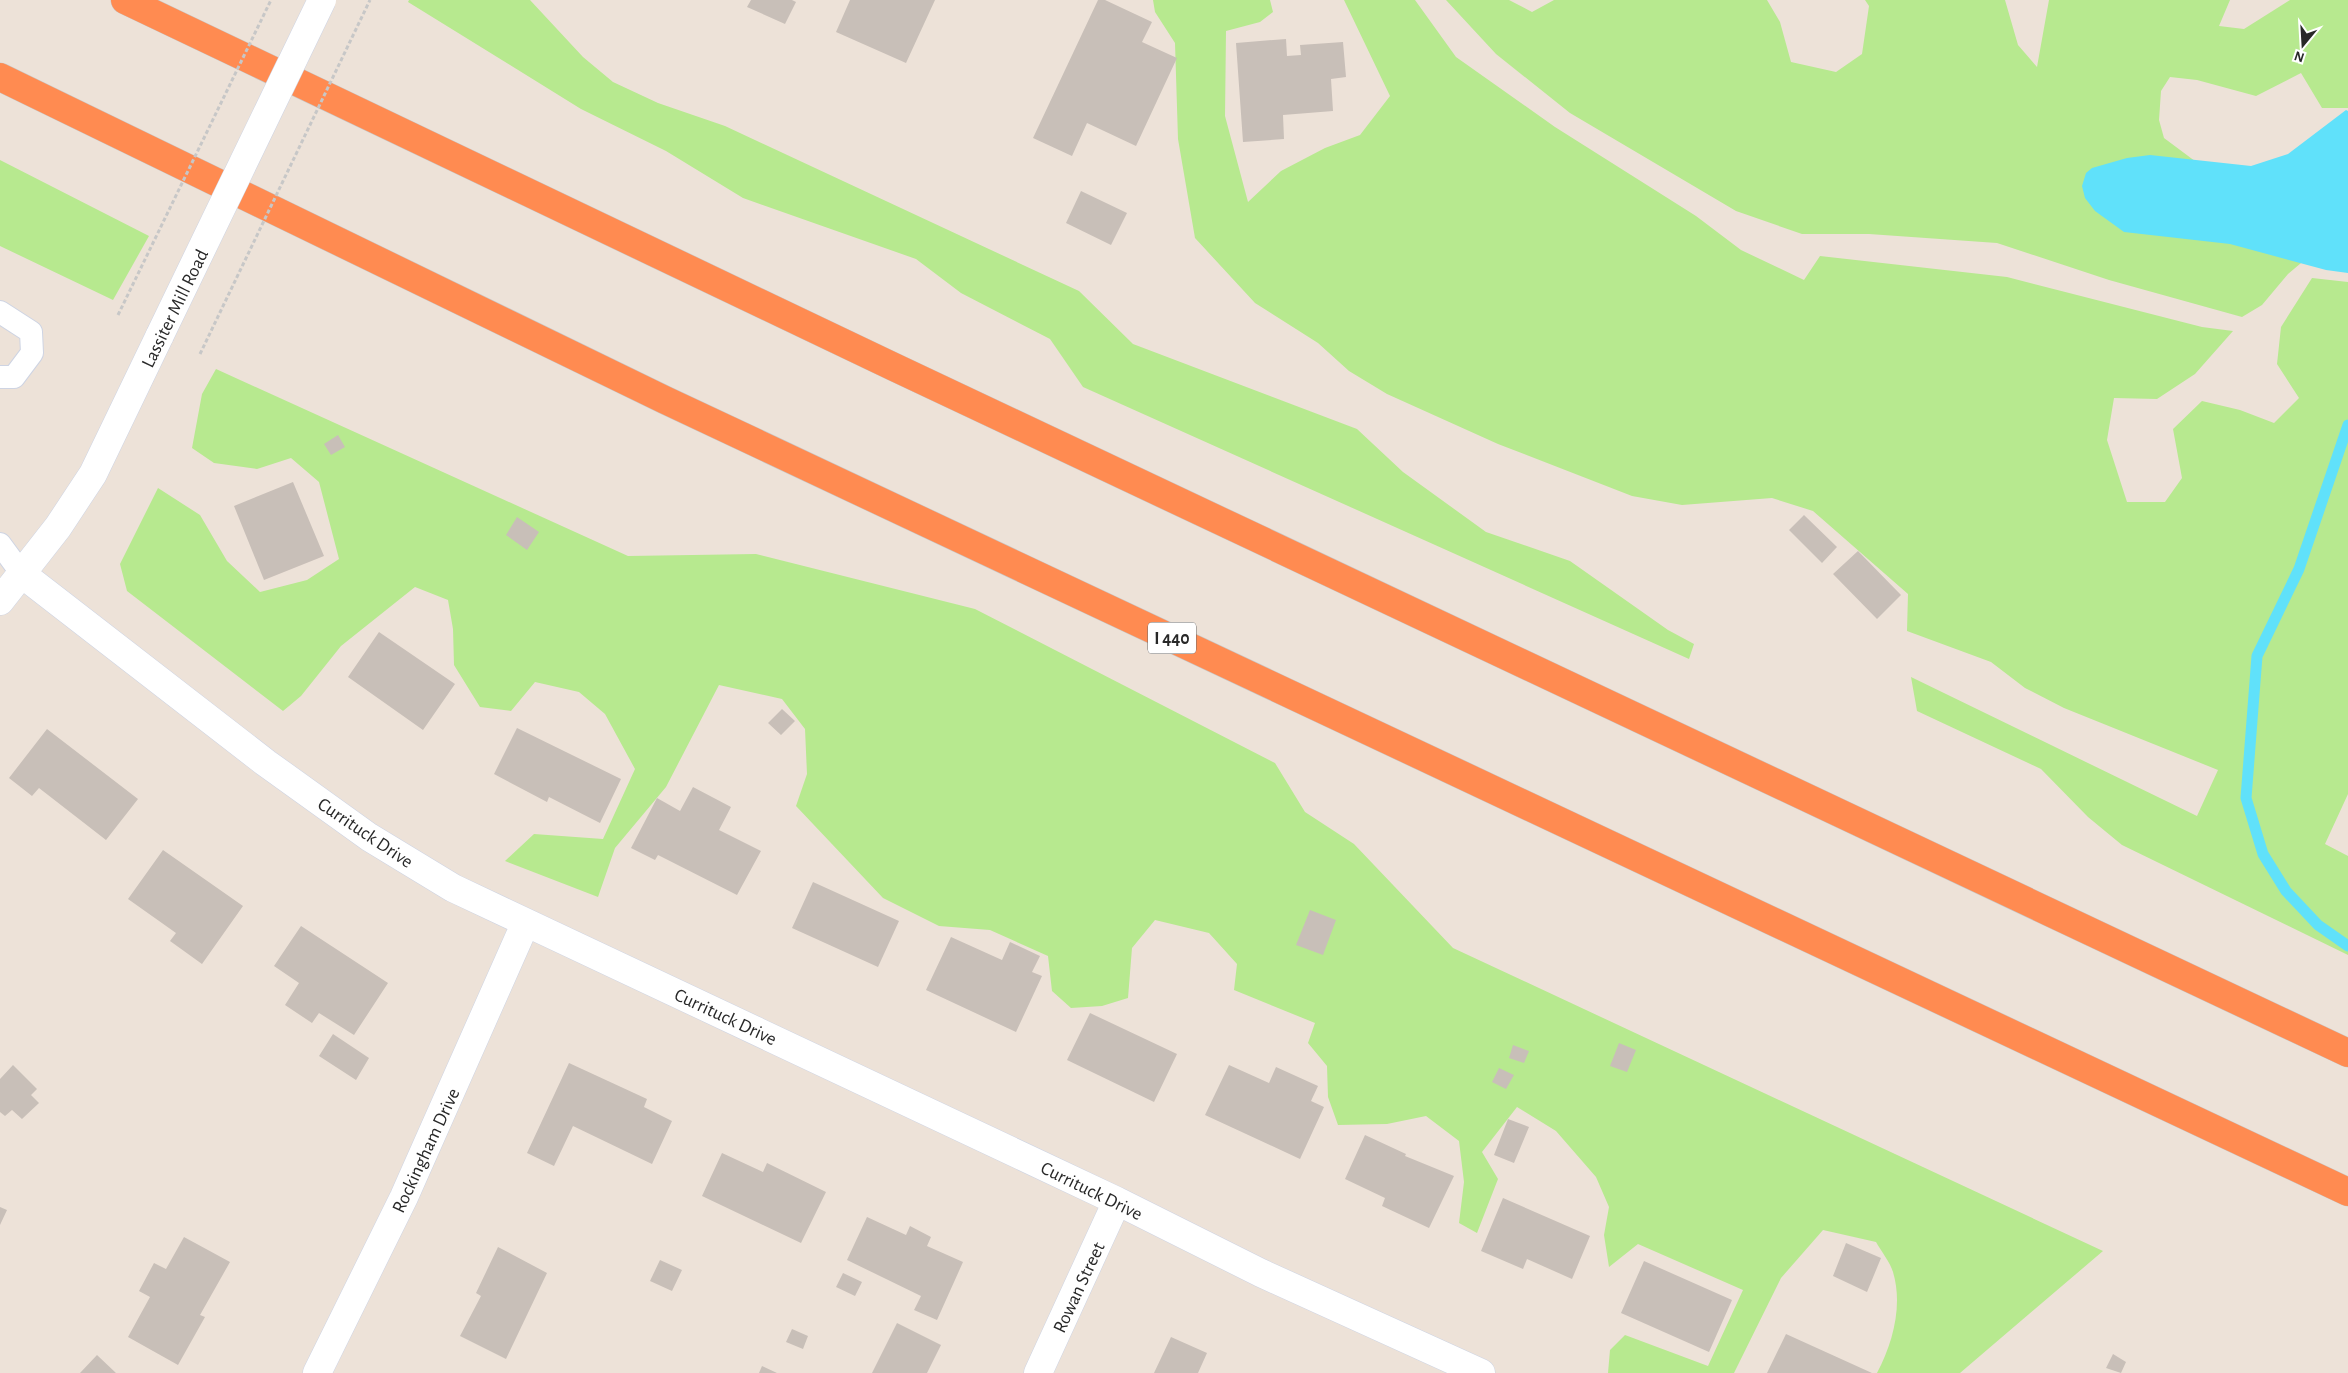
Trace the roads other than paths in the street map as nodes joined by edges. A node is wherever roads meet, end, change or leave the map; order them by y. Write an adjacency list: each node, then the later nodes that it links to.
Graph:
1 (125, 0): 10 (highway)
2 (322, 0): 7 (street, Lassiter Mill Road, bridge)
3 (0, 77): 11 (highway, I 440)
4 (0, 312): 5 (lane)
5 (0, 377)
6 (0, 544): 7 (lane)
7 (22, 574): 8 (street, Lassiter Mill Road); 9 (street, Currituck Drive)
8 (0, 602)
9 (526, 924): 12 (street, Currituck Drive); 13 (street, Rockingham Drive)
10 (2348, 1054)
11 (2348, 1192)
12 (1117, 1201): 14 (street, Rowan Street); 15 (street, Currituck Drive)
13 (317, 1373)
14 (1038, 1373)
15 (1481, 1373)

